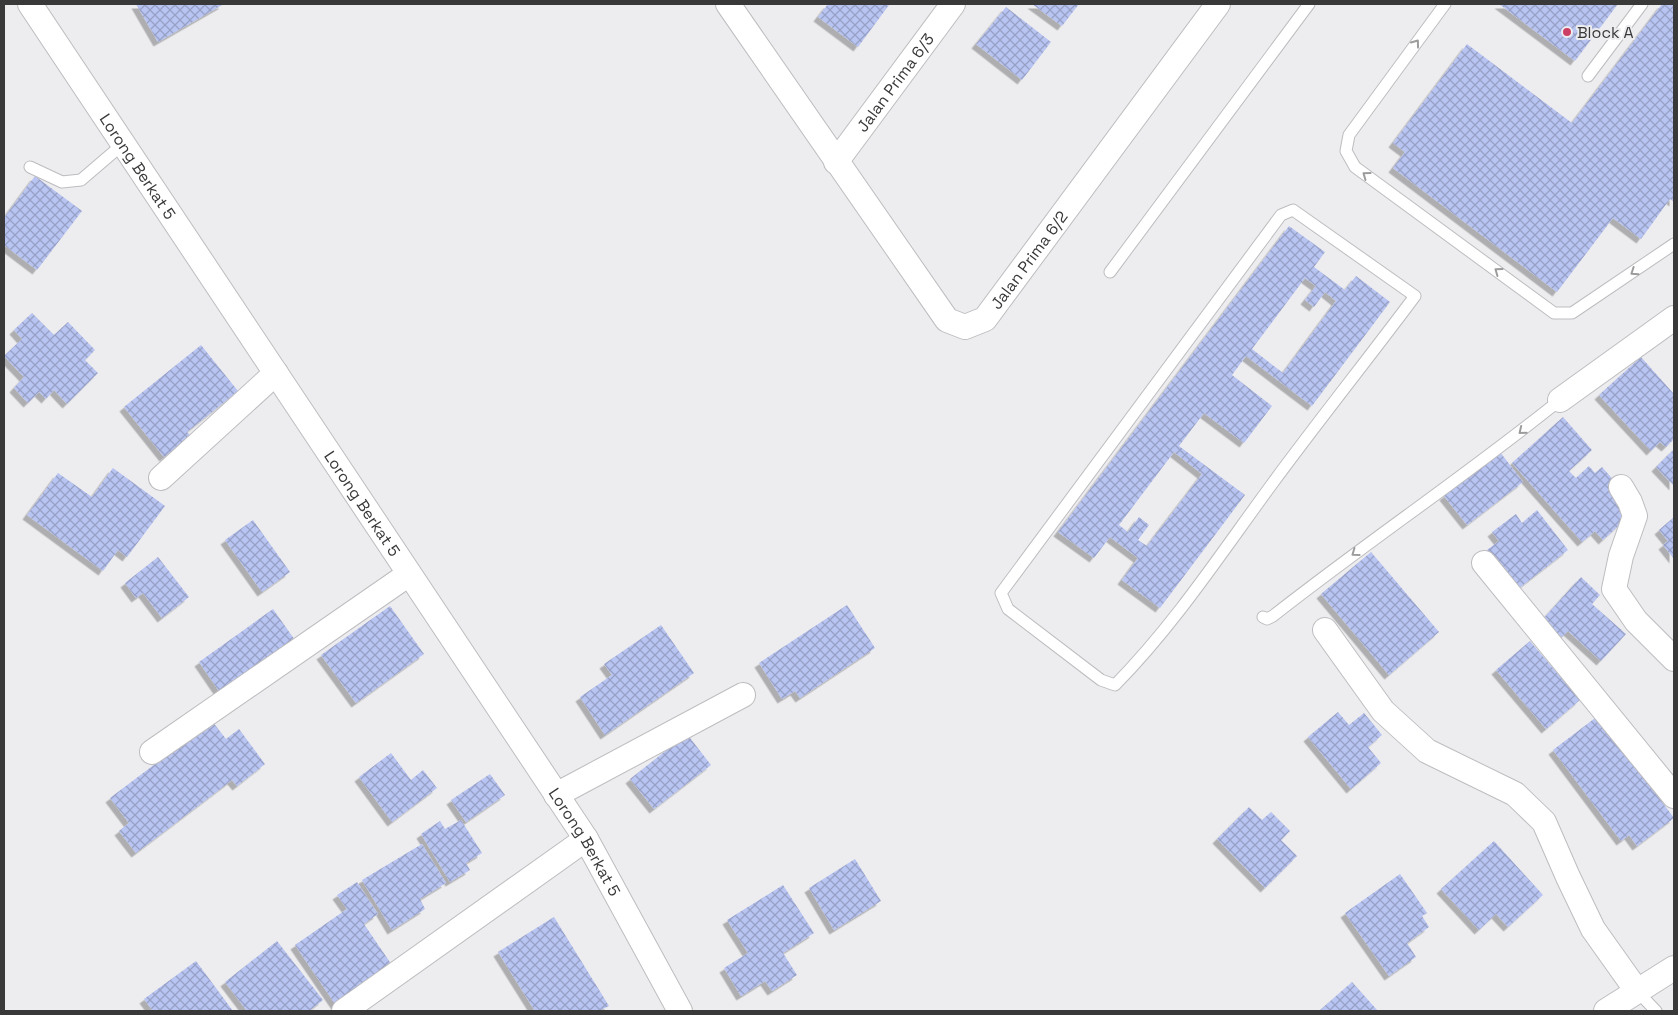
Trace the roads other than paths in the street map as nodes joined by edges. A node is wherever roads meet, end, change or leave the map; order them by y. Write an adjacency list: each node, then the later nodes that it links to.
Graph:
1 (30, 4): 9 (street, Lorong Berkat 5)
2 (728, 4): 10 (street, Jalan Prima 6/2)
3 (953, 4): 10 (street, Jalan Prima 6/3)
4 (1218, 4): 10 (street, Jalan Prima 6/2)
5 (1309, 4): 13 (lane)
6 (1445, 4): 12 (lane, one-way to 6)
7 (1642, 4): 8 (lane)
8 (1588, 76)
9 (123, 144): 11 (lane); 16 (street, Lorong Berkat 5)
10 (836, 162)
11 (30, 167)
12 (1674, 244)
13 (1110, 272)
14 (1415, 296): 14 (lane)
15 (1674, 318): 17 (street)
16 (276, 373): 18 (street); 21 (street, Lorong Berkat 5)
17 (1560, 400): 22 (lane, one-way to 22)
18 (161, 478)
19 (1621, 487): 24 (street)
20 (1484, 563): 28 (street)
21 (409, 574): 26 (street); 27 (street, Lorong Berkat 5)
22 (1263, 618)
23 (1325, 630): 31 (street)
24 (1674, 659)
25 (743, 695): 27 (street)
26 (152, 752)
27 (556, 795): 29 (street, Lorong Berkat 5)
28 (1674, 796)
29 (586, 839): 32 (street); 33 (street, Lorong Berkat 5)
30 (1674, 968): 31 (street)
31 (1637, 991): 34 (street); 35 (lane)
32 (344, 1011)
33 (680, 1011)
34 (1606, 1011)
35 (1656, 1011)

